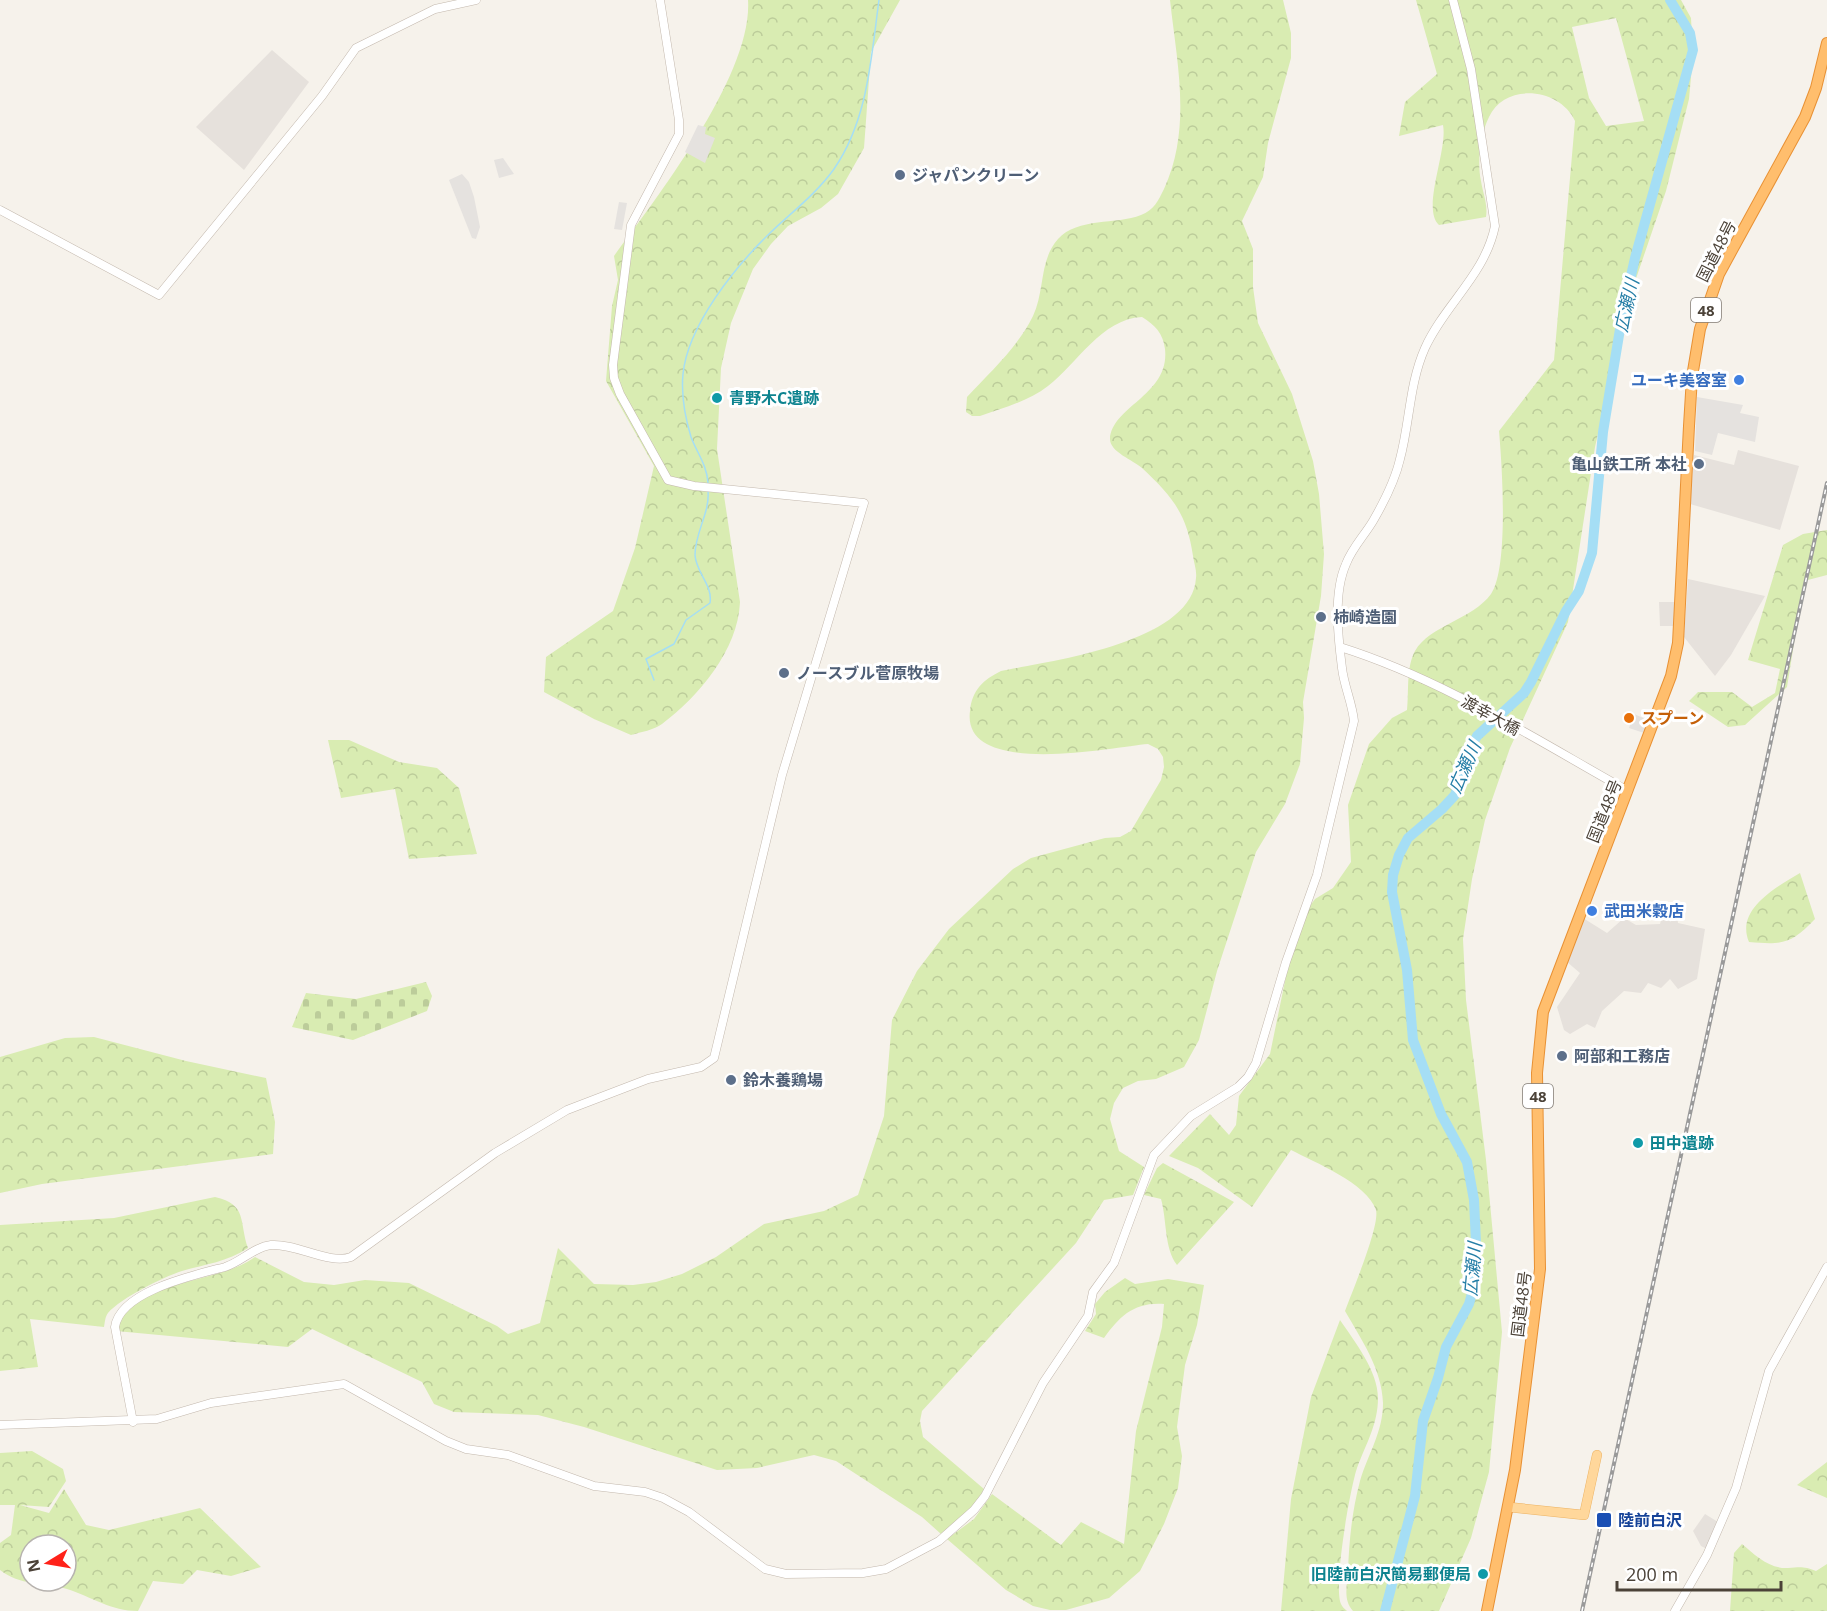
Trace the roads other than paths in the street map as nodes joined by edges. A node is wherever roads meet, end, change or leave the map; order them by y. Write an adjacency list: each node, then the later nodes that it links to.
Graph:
1 (476, 0): 5 (street)
2 (660, 0): 9 (street)
3 (1453, 0): 6 (street)
4 (1827, 43): 7 (highway, 国道48号 / 48)
5 (0, 210)
6 (1340, 647): 7 (street, 渡幸大橋); 9 (street)
7 (1628, 791): 12 (highway, 国道48号 / 48)
8 (1827, 1267): 14 (street)
9 (133, 1422): 10 (street)
10 (0, 1425)
11 (1597, 1455): 12 (main road)
12 (1508, 1508): 13 (highway, 国道48号 / 48)
13 (1487, 1611)
14 (1675, 1611)

